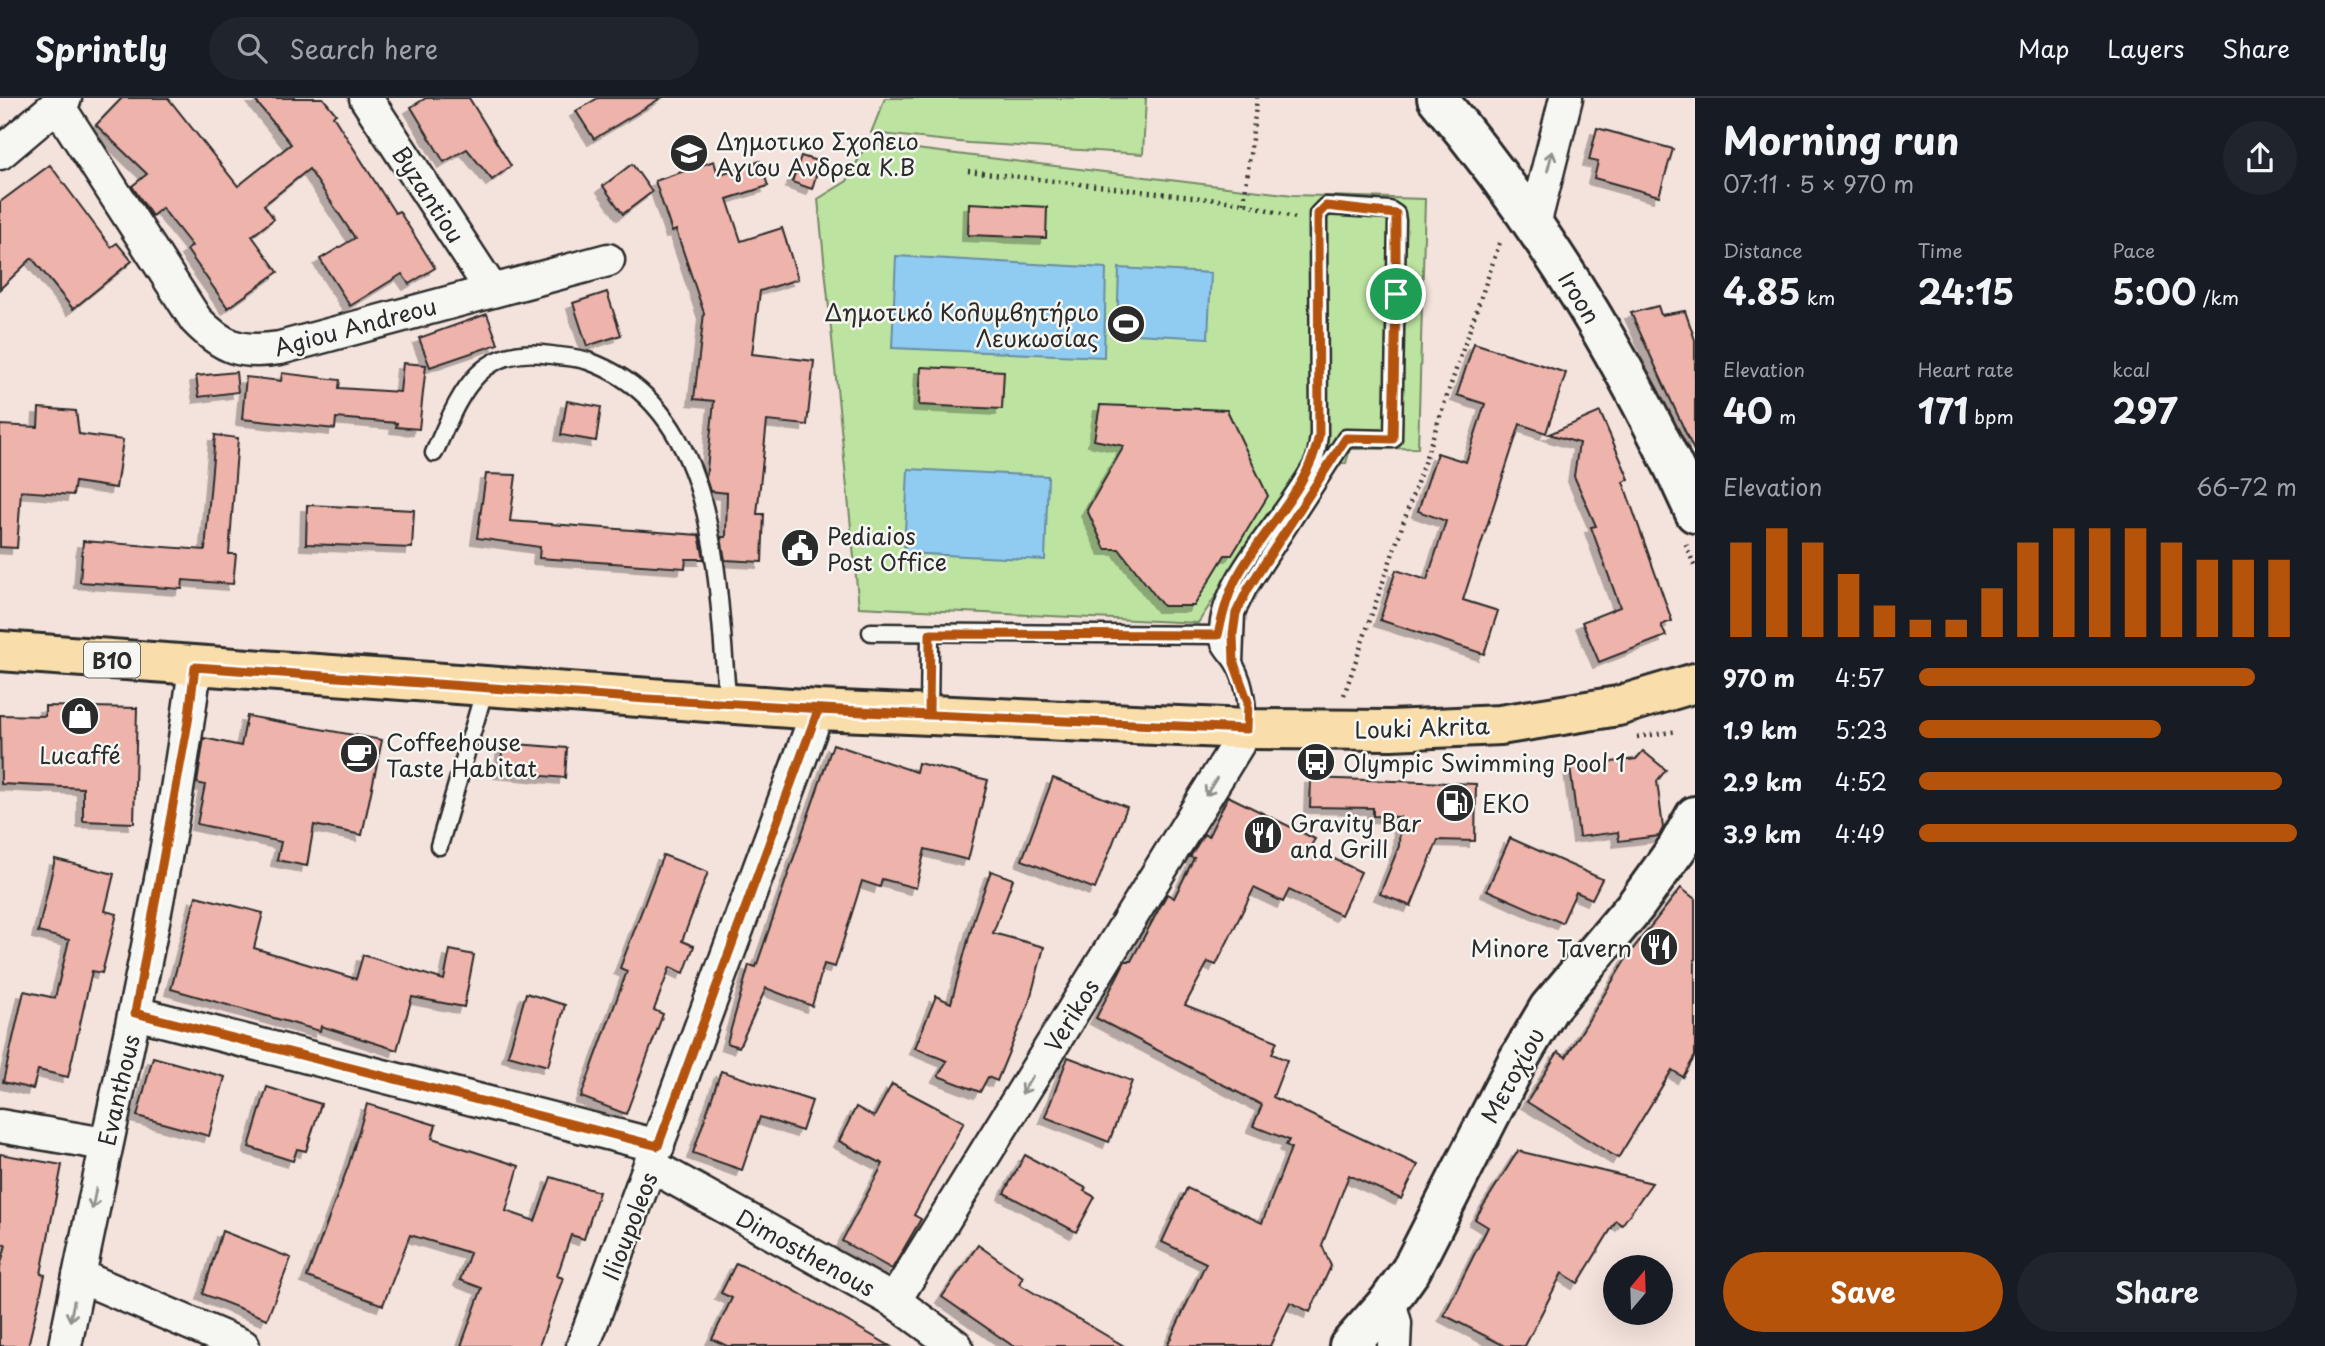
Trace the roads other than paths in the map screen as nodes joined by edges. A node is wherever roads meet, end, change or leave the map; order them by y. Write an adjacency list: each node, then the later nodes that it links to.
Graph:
1 (366, 98): 8 (street, Byzantiou)
2 (1437, 98): 6 (street, Iroon)
3 (1566, 98): 6 (street, one-way to 3)
4 (61, 101): 5 (street); 8 (street, Agiou Andreou)
5 (0, 153)
6 (1518, 232): 10 (street, Iroon)
7 (608, 260): 8 (street, Agiou Andreou)
8 (491, 289)
9 (434, 453): 19 (lane)
10 (1695, 513)
11 (871, 632): 12 (lane)
12 (930, 634): 13 (lane); 21 (lane)
13 (1218, 635): 15 (lane); 15 (lane)
14 (0, 652): 16 (main road, B10)
15 (1234, 663): 22 (lane)
16 (209, 668): 18 (main road, Louki Akrita / B10); 25 (street, Evanthous)
17 (1695, 683): 22 (main road, Louki Akrita / B10)
18 (485, 688): 19 (main road, Louki Akrita / B10); 24 (lane)
19 (728, 705): 20 (main road, Louki Akrita / B10)
20 (818, 710): 21 (main road, Louki Akrita / B10); 28 (street, Ilioupoleos)
21 (929, 715): 22 (main road, Louki Akrita / B10)
22 (1247, 729): 30 (street, Verikos, one-way to 30)
23 (1695, 816): 31 (street, Μετοχίου)
24 (439, 846)
25 (135, 1013): 27 (street, Evanthous); 28 (street, Dimosthenous)
26 (0, 1126): 27 (street)
27 (105, 1144): 29 (street, Evanthous, one-way to 29)
28 (655, 1156): 30 (street, Dimosthenous); 34 (street, Ilioupoleos)
29 (79, 1276): 32 (street, Evanthous, one-way to 32); 33 (street)
30 (894, 1301): 35 (street, Dimosthenous)
31 (1390, 1301): 36 (street, Μετοχίου); 37 (street)
32 (65, 1346)
33 (243, 1346)
34 (583, 1346)
35 (956, 1346)
36 (1349, 1346)
37 (1394, 1346)

